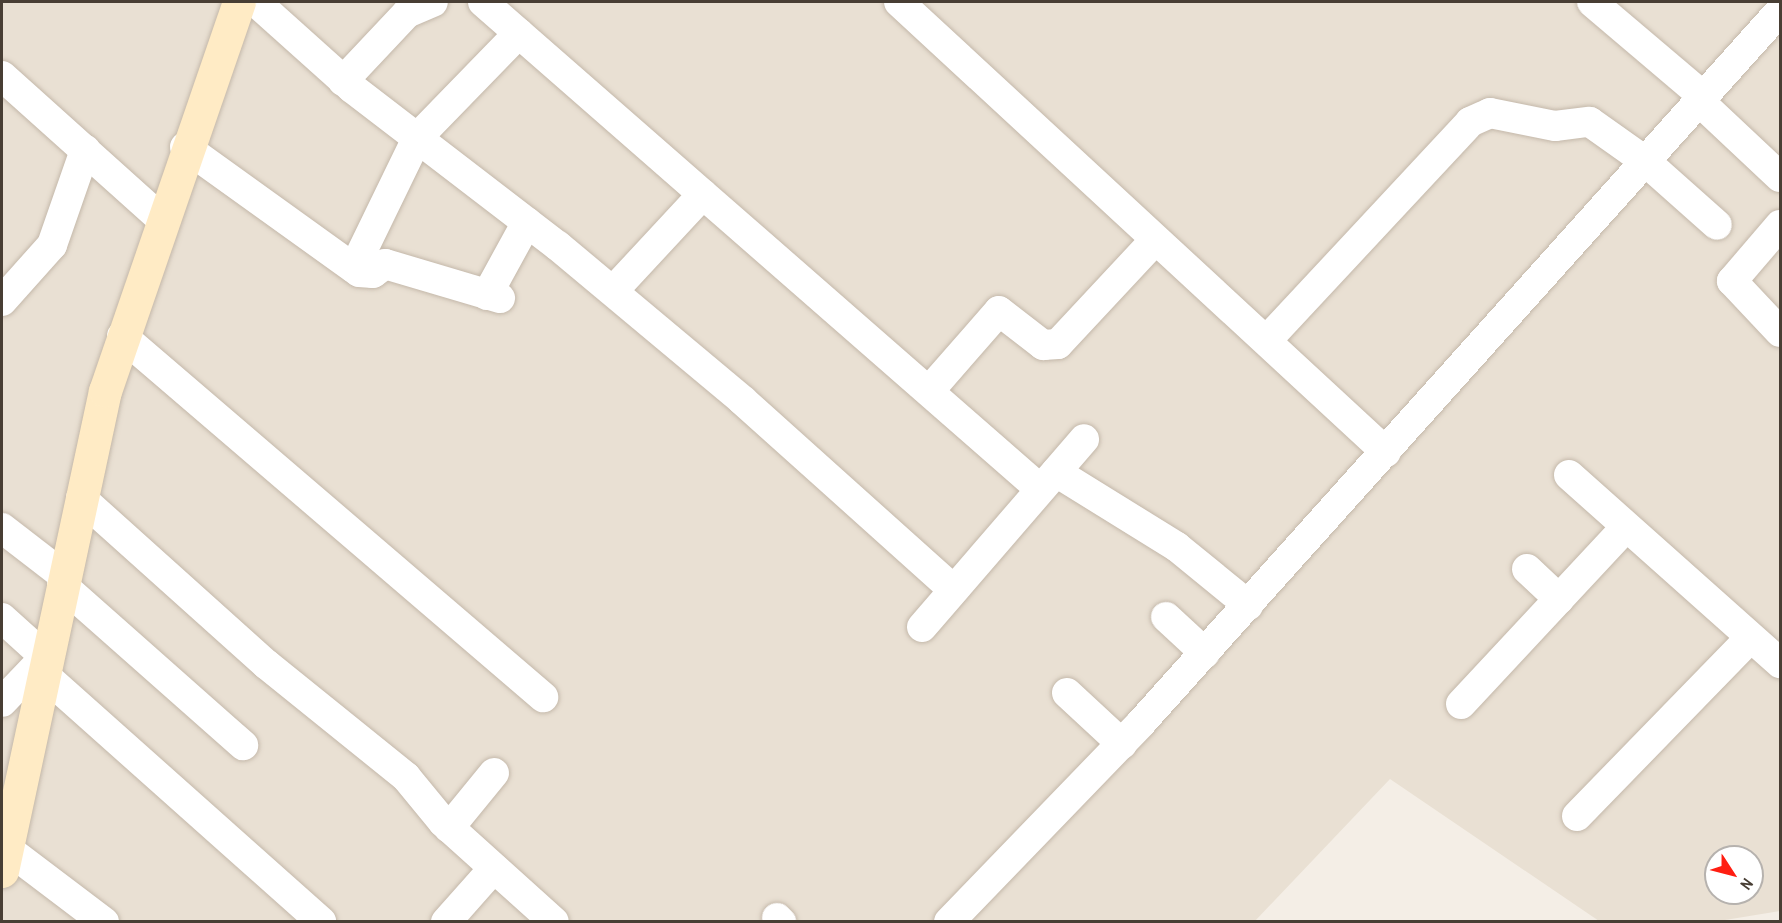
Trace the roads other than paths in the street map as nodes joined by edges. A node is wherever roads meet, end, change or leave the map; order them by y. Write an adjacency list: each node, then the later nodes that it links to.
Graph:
1 (239, 2): 13 (street)
2 (256, 2): 10 (street)
3 (433, 2): 10 (street)
4 (483, 2): 8 (street)
5 (899, 2): 22 (street)
6 (1592, 2): 11 (street)
7 (1780, 11): 11 (street)
8 (519, 33): 12 (street); 17 (street)
9 (2, 76): 14 (street)
10 (343, 81): 12 (street)
11 (1701, 99): 15 (street); 16 (street)
12 (417, 138): 19 (street); 23 (street)
13 (185, 147): 18 (street); 23 (street)
14 (85, 150): 18 (street); 25 (street)
15 (1645, 161): 20 (street); 28 (street); 31 (street)
16 (1780, 177)
17 (703, 194): 24 (street); 29 (street)
18 (160, 218): 27 (street)
19 (527, 222): 23 (street); 24 (street)
20 (1718, 225)
21 (1780, 225): 26 (street)
22 (1155, 240): 28 (street); 29 (street)
23 (354, 268)
24 (613, 291): 39 (street)
25 (2, 301)
26 (1780, 332)
27 (122, 336): 34 (street); 50 (street)
28 (1267, 340): 31 (street)
29 (929, 392): 33 (street)
30 (1084, 439): 33 (street)
31 (1386, 452): 41 (street)
32 (1569, 475): 35 (street)
33 (1048, 481): 39 (street); 41 (street)
34 (81, 498): 38 (street); 57 (street)
35 (1626, 526): 40 (street); 45 (street)
36 (2, 528): 38 (street)
37 (1527, 569): 40 (street)
38 (63, 580): 48 (street); 54 (street)
39 (954, 589): 44 (street)
40 (1558, 599): 52 (street)
41 (1248, 605): 46 (street)
42 (1166, 617): 46 (street)
43 (2, 618): 48 (street)
44 (922, 627)
45 (1750, 638): 47 (street); 56 (street)
46 (1204, 653): 53 (street)
47 (1780, 663)
48 (44, 665): 51 (street); 58 (street); 61 (street)
49 (1067, 693): 53 (street)
50 (543, 697)
51 (2, 702)
52 (1461, 704)
53 (1122, 744): 64 (street)
54 (243, 745)
55 (495, 773): 57 (street)
56 (1577, 816)
57 (450, 828): 59 (street)
58 (4, 860): 60 (street)
59 (494, 868): 62 (street); 63 (street)
60 (104, 921)
61 (321, 921)
62 (446, 921)
63 (554, 921)
64 (950, 921)

